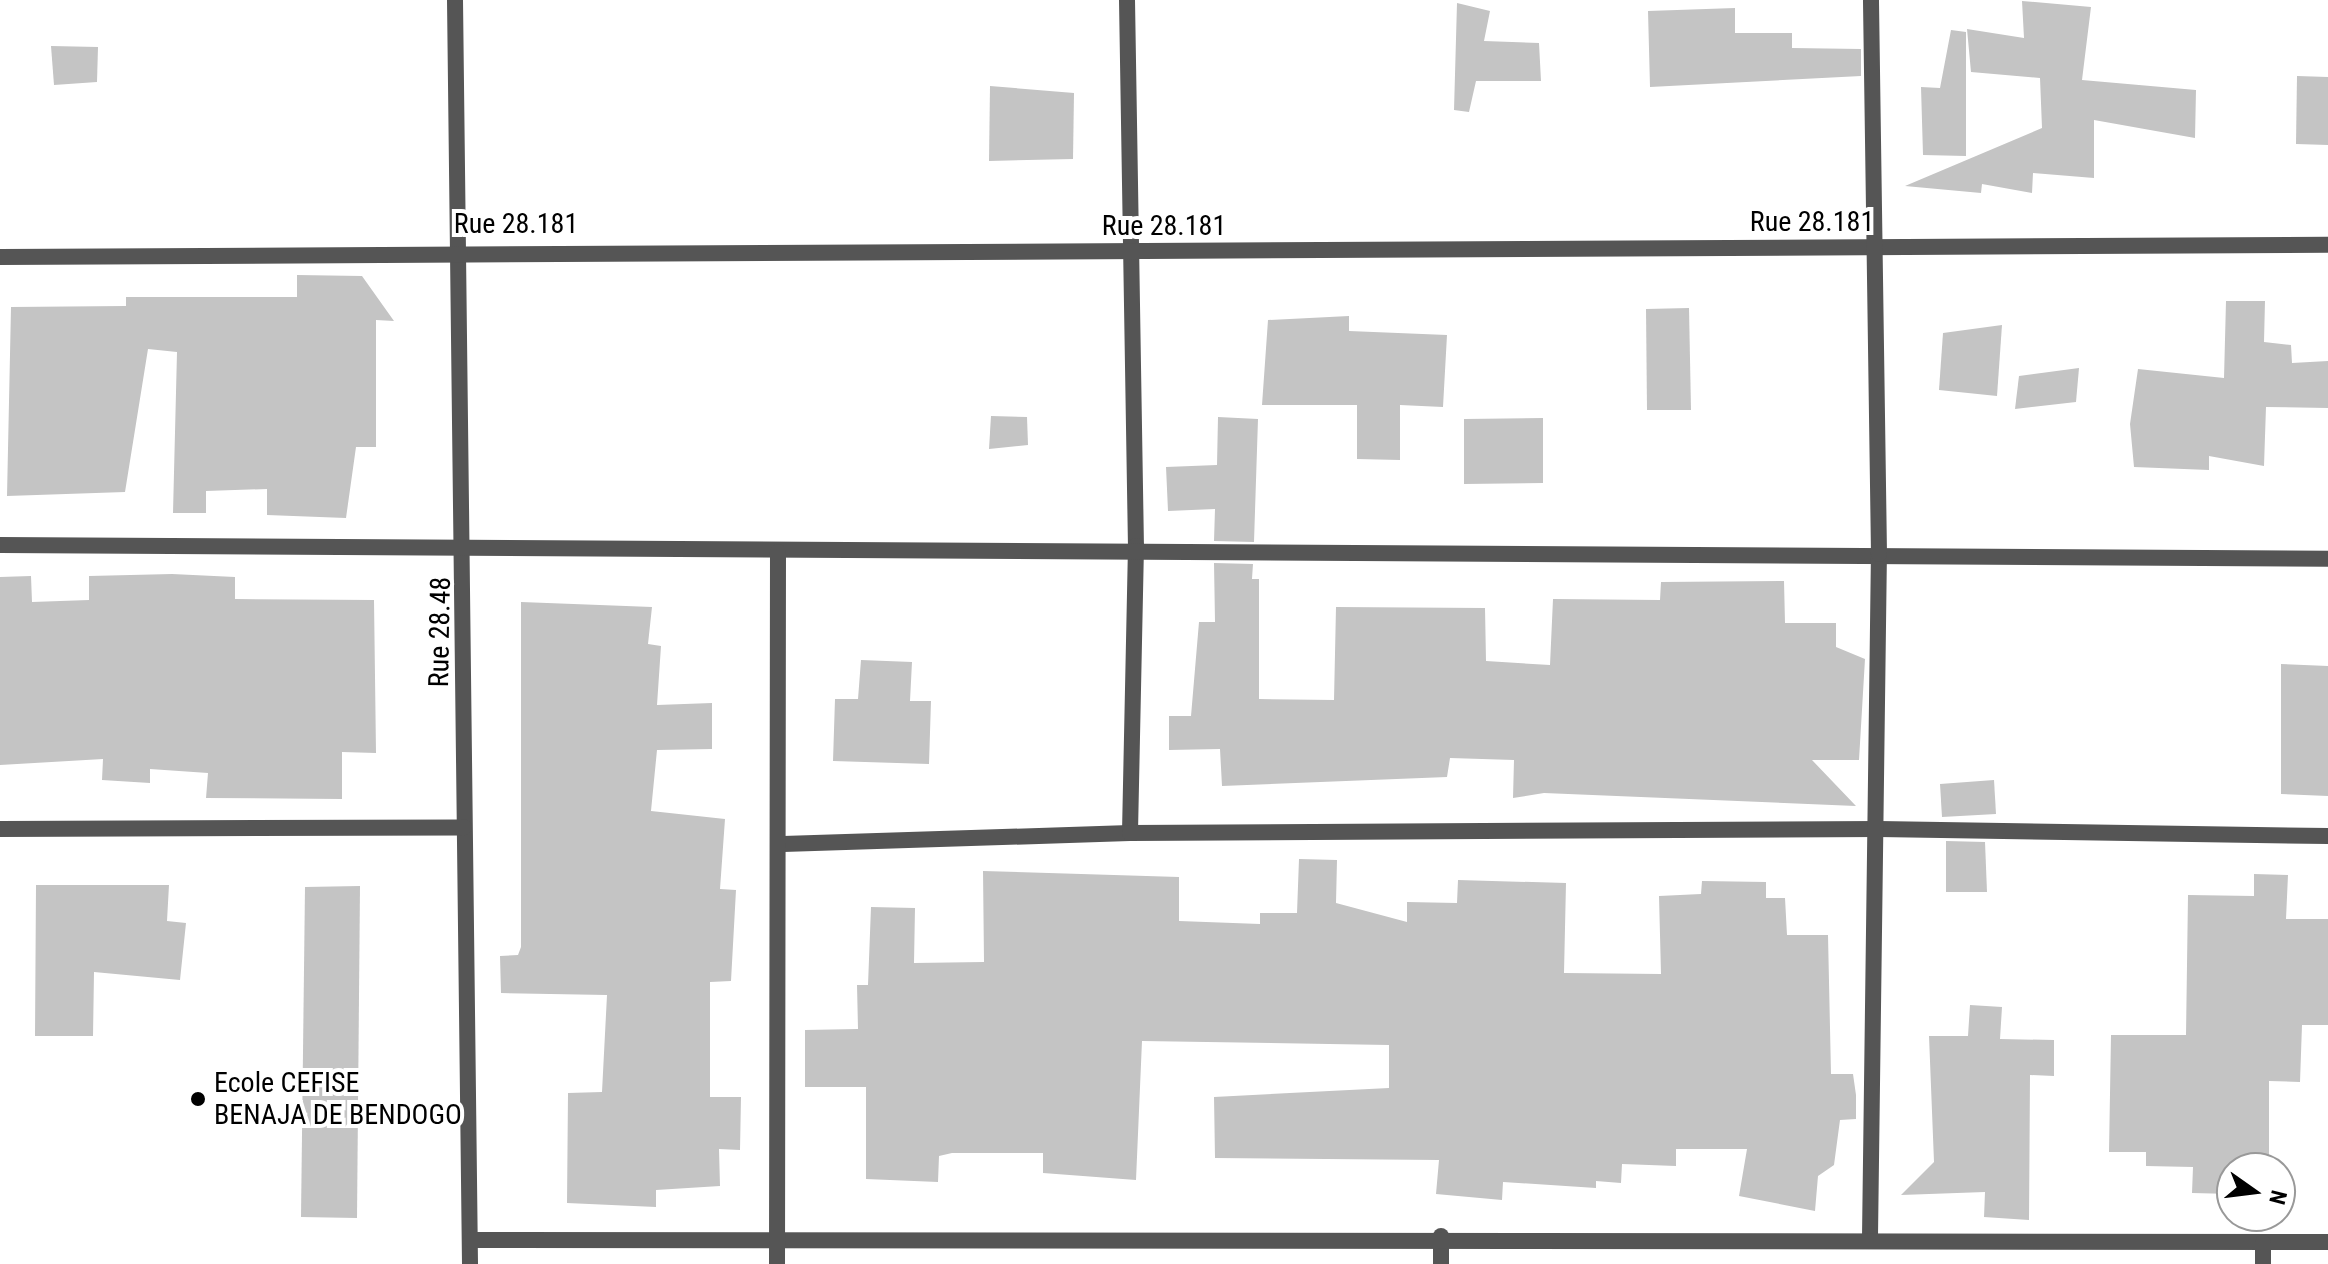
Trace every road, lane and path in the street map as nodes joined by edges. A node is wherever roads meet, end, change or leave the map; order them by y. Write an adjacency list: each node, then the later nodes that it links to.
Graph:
1 (455, 0): 6 (street, Rue 28.48)
2 (1127, 0): 7 (street)
3 (1871, 0): 5 (street)
4 (2328, 245): 5 (street, Rue 28.181)
5 (1871, 248): 7 (street, Rue 28.181); 13 (street)
6 (457, 250): 7 (street, Rue 28.181); 8 (street, Rue 28.181); 10 (street, Rue 28.48)
7 (1131, 253): 11 (street)
8 (0, 257)
9 (0, 545): 10 (street)
10 (467, 545): 12 (street); 15 (street, Rue 28.48)
11 (1136, 546): 12 (street); 13 (street); 18 (street)
12 (778, 552): 20 (street)
13 (1879, 554): 14 (street); 17 (street)
14 (2328, 559)
15 (464, 827): 16 (street); 24 (street, Rue 28.48)
16 (0, 829)
17 (1879, 829): 18 (street); 19 (street); 23 (street)
18 (1130, 833): 20 (street)
19 (2328, 836)
20 (783, 844): 21 (street)
21 (778, 1235): 22 (street); 24 (street); 28 (street)
22 (1441, 1236): 23 (street); 29 (street)
23 (1870, 1237): 26 (street)
24 (471, 1240): 27 (street, Rue 28.48)
25 (2328, 1242): 26 (street)
26 (2263, 1243): 30 (street)
27 (470, 1264)
28 (777, 1264)
29 (1441, 1264)
30 (2263, 1264)

